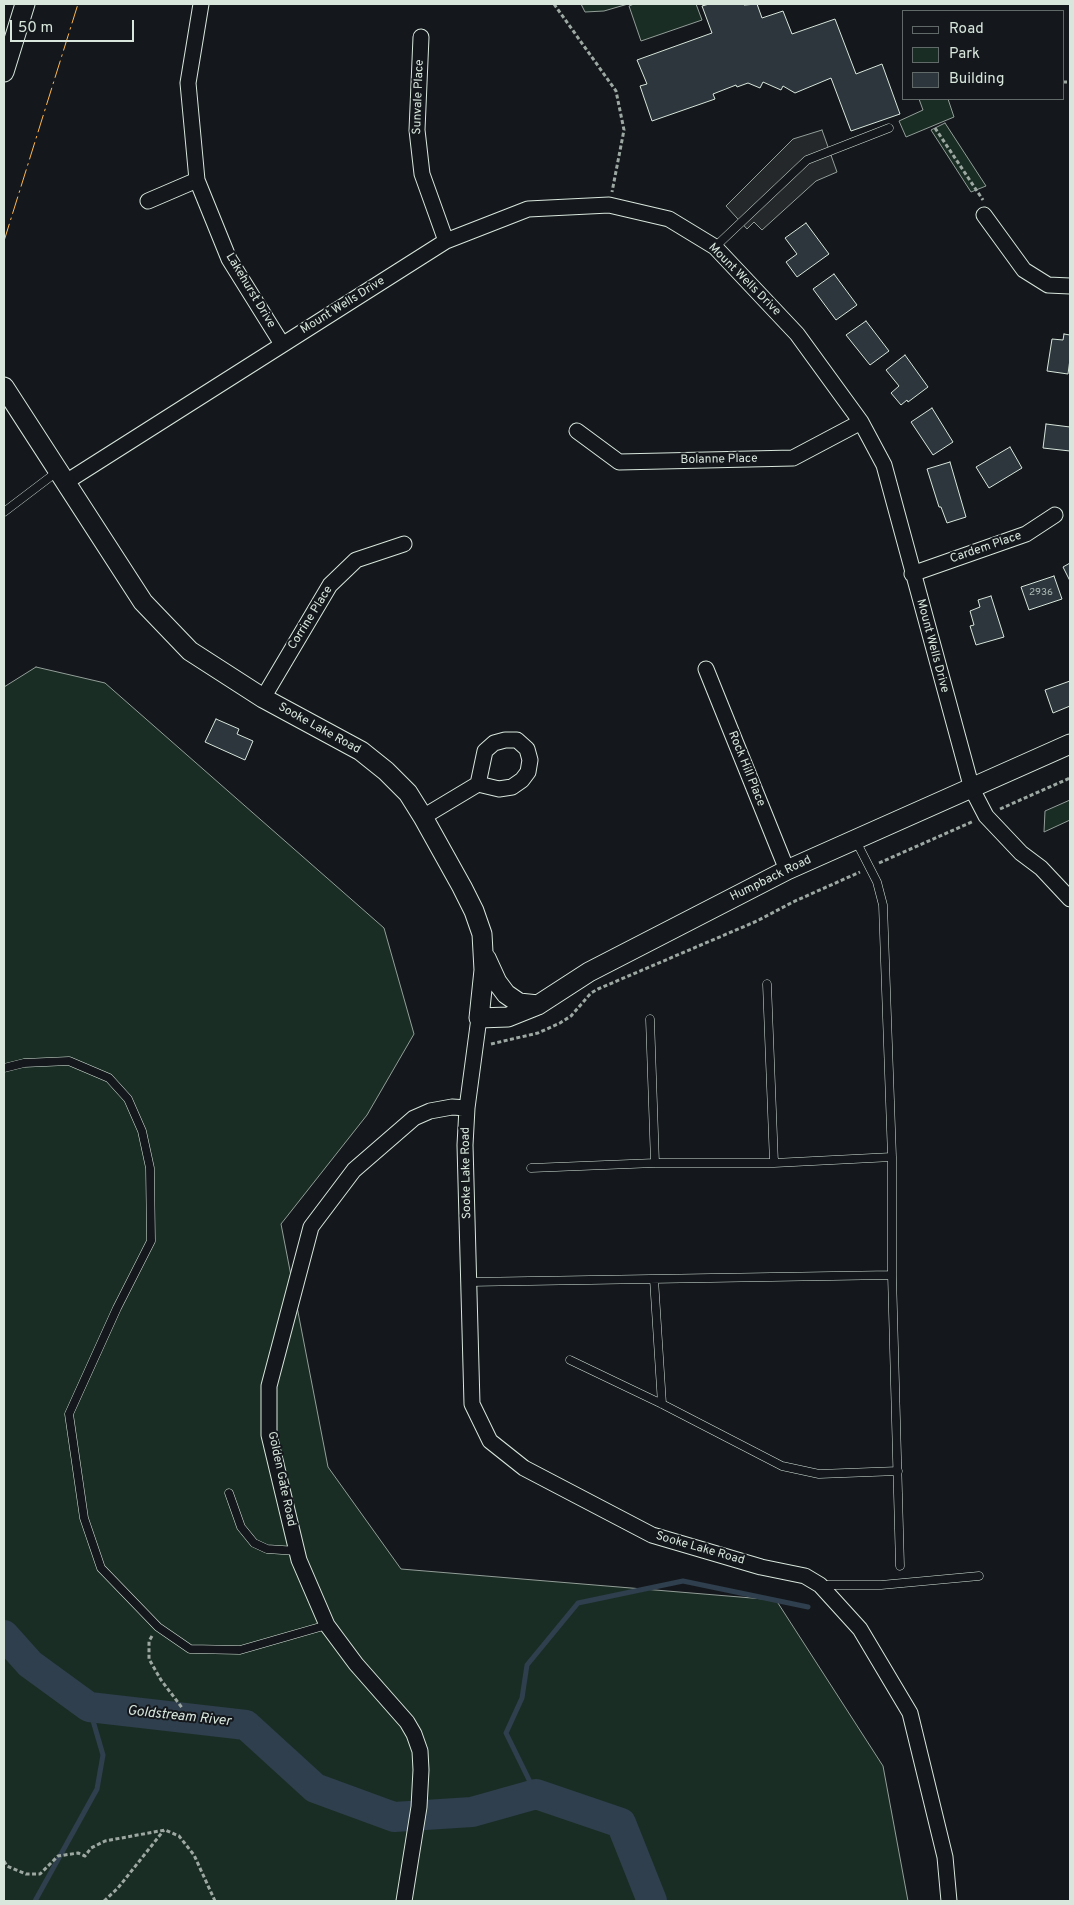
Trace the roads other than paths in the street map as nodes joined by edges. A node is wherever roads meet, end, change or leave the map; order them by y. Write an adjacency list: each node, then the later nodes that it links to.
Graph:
1 (25, 4): 4 (street)
2 (201, 4): 6 (street, Lakehurst Drive)
3 (421, 38): 9 (street, Sunvale Place)
4 (4, 72)
5 (889, 128): 10 (lane)
6 (197, 180): 7 (street); 12 (street, Lakehurst Drive)
7 (148, 201)
8 (984, 215): 11 (street)
9 (446, 241): 10 (street, Mount Wells Drive); 12 (street, Mount Wells Drive)
10 (715, 247): 14 (street, Mount Wells Drive)
11 (1070, 286)
12 (282, 344): 16 (street, Mount Wells Drive)
13 (4, 387): 16 (street, Sooke Lake Road)
14 (861, 422): 15 (street, Bolanne Place); 20 (street, Mount Wells Drive)
15 (577, 431)
16 (62, 476): 17 (lane); 22 (street, Sooke Lake Road)
17 (4, 512)
18 (1055, 515): 20 (street, Cardem Place)
19 (404, 544): 22 (street, Corrine Place)
20 (912, 574): 25 (street, Mount Wells Drive)
21 (706, 669): 28 (street, Rock Hill Place)
22 (262, 698): 26 (street, Sooke Lake Road)
23 (1070, 744): 25 (street, Humpback Road)
24 (478, 784): 26 (street)
25 (972, 789): 27 (street, Humpback Road); 29 (street, Mount Wells Drive)
26 (423, 817): 30 (street, Sooke Lake Road)
27 (855, 840): 28 (street, Humpback Road); 37 (lane)
28 (787, 870): 32 (street, Humpback Road)
29 (1070, 899)
30 (484, 953): 32 (street); 33 (street, Sooke Lake Road)
31 (767, 984): 39 (lane)
32 (538, 1006): 33 (street, Humpback Road)
33 (478, 1018): 36 (street, Sooke Lake Road)
34 (650, 1019): 38 (lane)
35 (4, 1068): 52 (lane)
36 (467, 1108): 43 (street, Sooke Lake Road); 48 (street, Golden Gate Road)
37 (892, 1158): 39 (lane); 41 (lane)
38 (656, 1162): 39 (lane); 40 (lane)
39 (774, 1163)
40 (530, 1168)
41 (892, 1275): 42 (lane); 46 (lane)
42 (654, 1279): 43 (lane); 45 (lane)
43 (469, 1282): 51 (street, Sooke Lake Road)
44 (570, 1360): 45 (lane)
45 (662, 1404): 46 (lane)
46 (898, 1471): 49 (lane)
47 (229, 1493): 48 (lane)
48 (297, 1551): 52 (street, Golden Gate Road)
49 (900, 1566)
50 (979, 1576): 51 (lane)
51 (820, 1585): 54 (street, Sooke Lake Road)
52 (327, 1625): 53 (street, Golden Gate Road)
53 (405, 1894)
54 (950, 1901)

